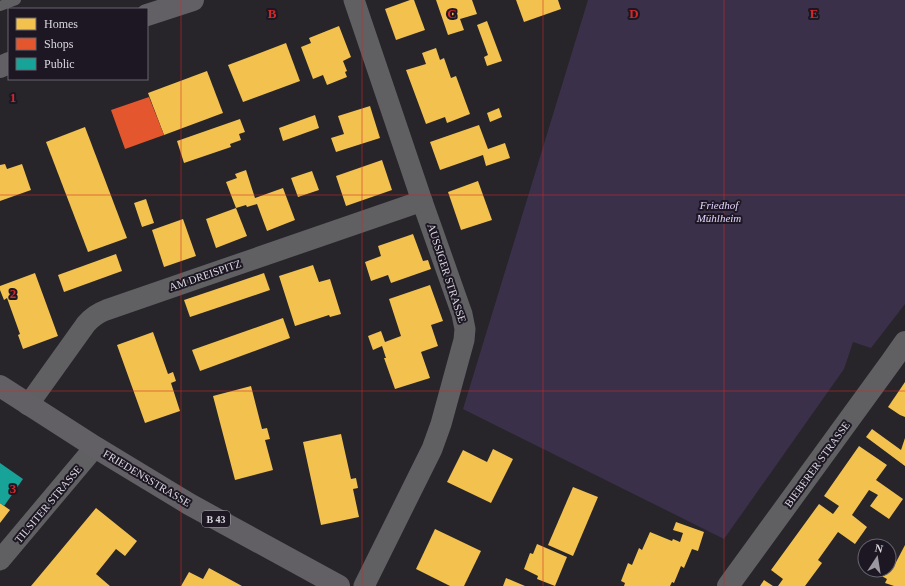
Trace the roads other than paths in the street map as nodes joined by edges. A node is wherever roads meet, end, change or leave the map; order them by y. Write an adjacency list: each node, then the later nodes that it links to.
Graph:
1 (16, 0): 4 (lane)
2 (193, 0): 5 (main road)
3 (354, 0): 6 (street, AUSSIGER STRASSE)
4 (0, 6)
5 (148, 15)
6 (422, 200): 10 (street, AM DREISPITZ); 14 (street, AUSSIGER STRASSE)
7 (905, 342): 8 (street, BIEBERER STRASSE)
8 (898, 364): 15 (street, BIEBERER STRASSE)
9 (0, 386): 10 (main road, FRIEDENSSTRASSE / B 43)
10 (28, 405): 11 (main road, FRIEDENSSTRASSE / B 43)
11 (95, 447): 12 (street, TILSITER STRASSE); 13 (main road, FRIEDENSSTRASSE / B 43)
12 (0, 560)
13 (339, 586)
14 (364, 586)
15 (728, 586)

